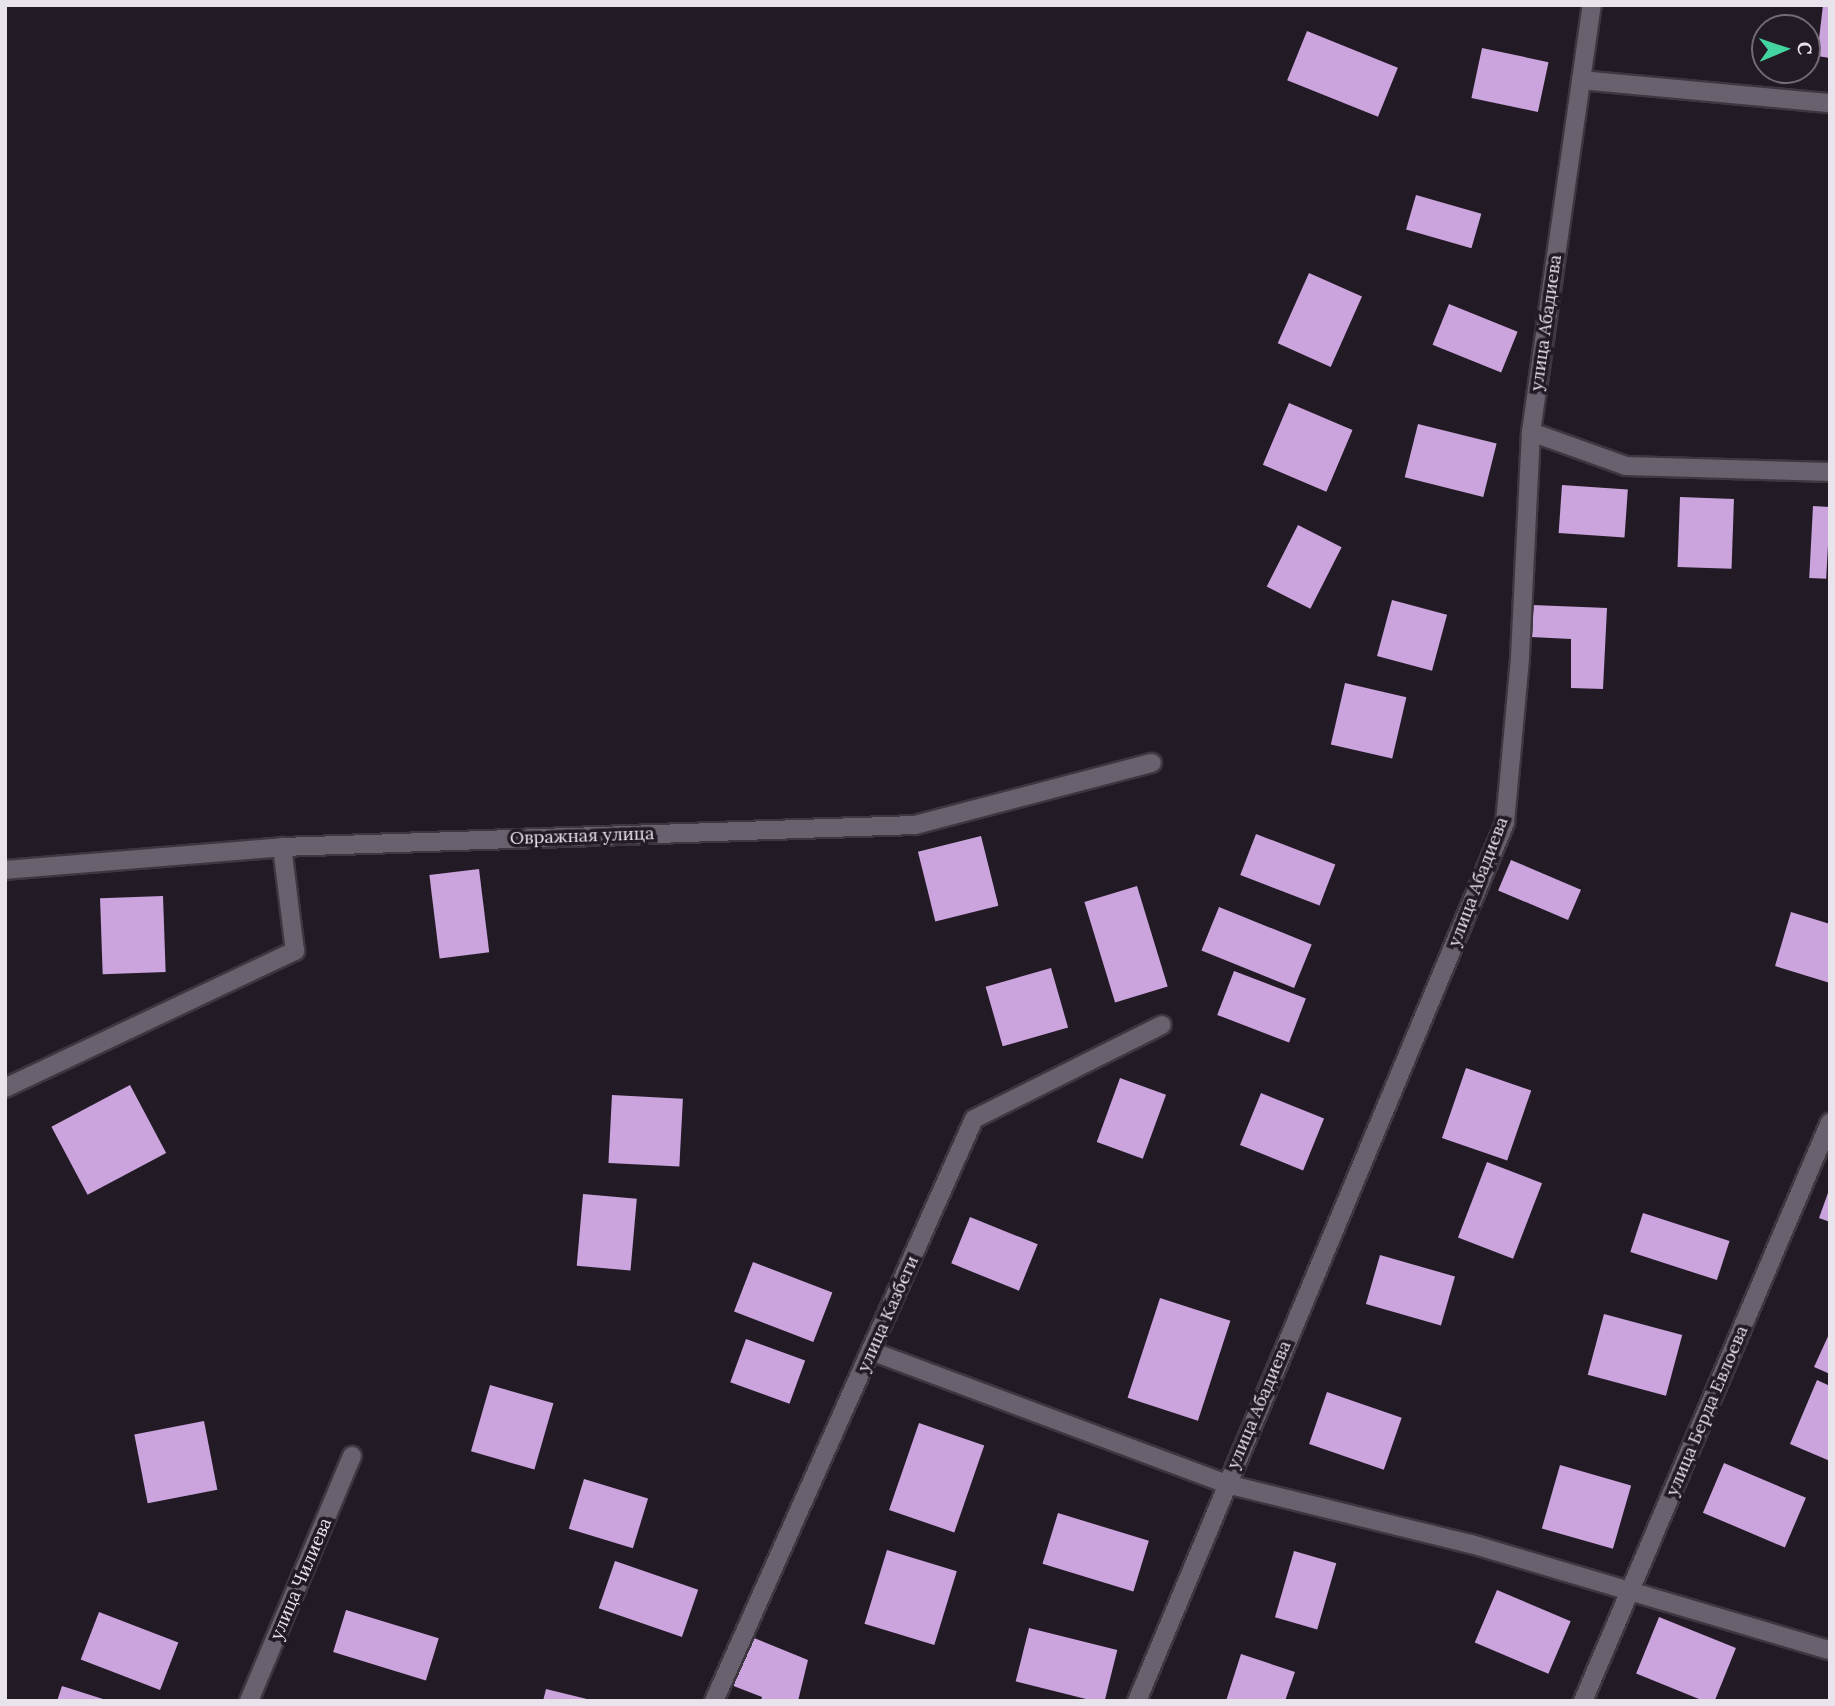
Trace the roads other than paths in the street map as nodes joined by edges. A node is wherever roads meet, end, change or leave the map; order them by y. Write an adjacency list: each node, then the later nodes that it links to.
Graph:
1 (1592, 5): 2 (street, улица Абадиева)
2 (1581, 80): 3 (street); 4 (street, улица Абадиева)
3 (1830, 103)
4 (1531, 432): 5 (street); 14 (street, улица Абадиева)
5 (1830, 472)
6 (1152, 764): 7 (street, Овражная улица)
7 (282, 847): 8 (street, Овражная улица); 10 (street)
8 (5, 870)
9 (1162, 1025): 12 (street, улица Казбеги)
10 (5, 1088)
11 (1830, 1122): 15 (street, улица Берда Евлоева)
12 (871, 1351): 14 (street); 18 (street, улица Казбеги)
13 (352, 1456): 17 (street, улица Чилиева)
14 (1226, 1483): 15 (street); 19 (street, улица Абадиева)
15 (1631, 1590): 16 (street); 20 (street, улица Берда Евлоева)
16 (1830, 1650)
17 (249, 1701)
18 (714, 1701)
19 (1137, 1701)
20 (1583, 1701)

